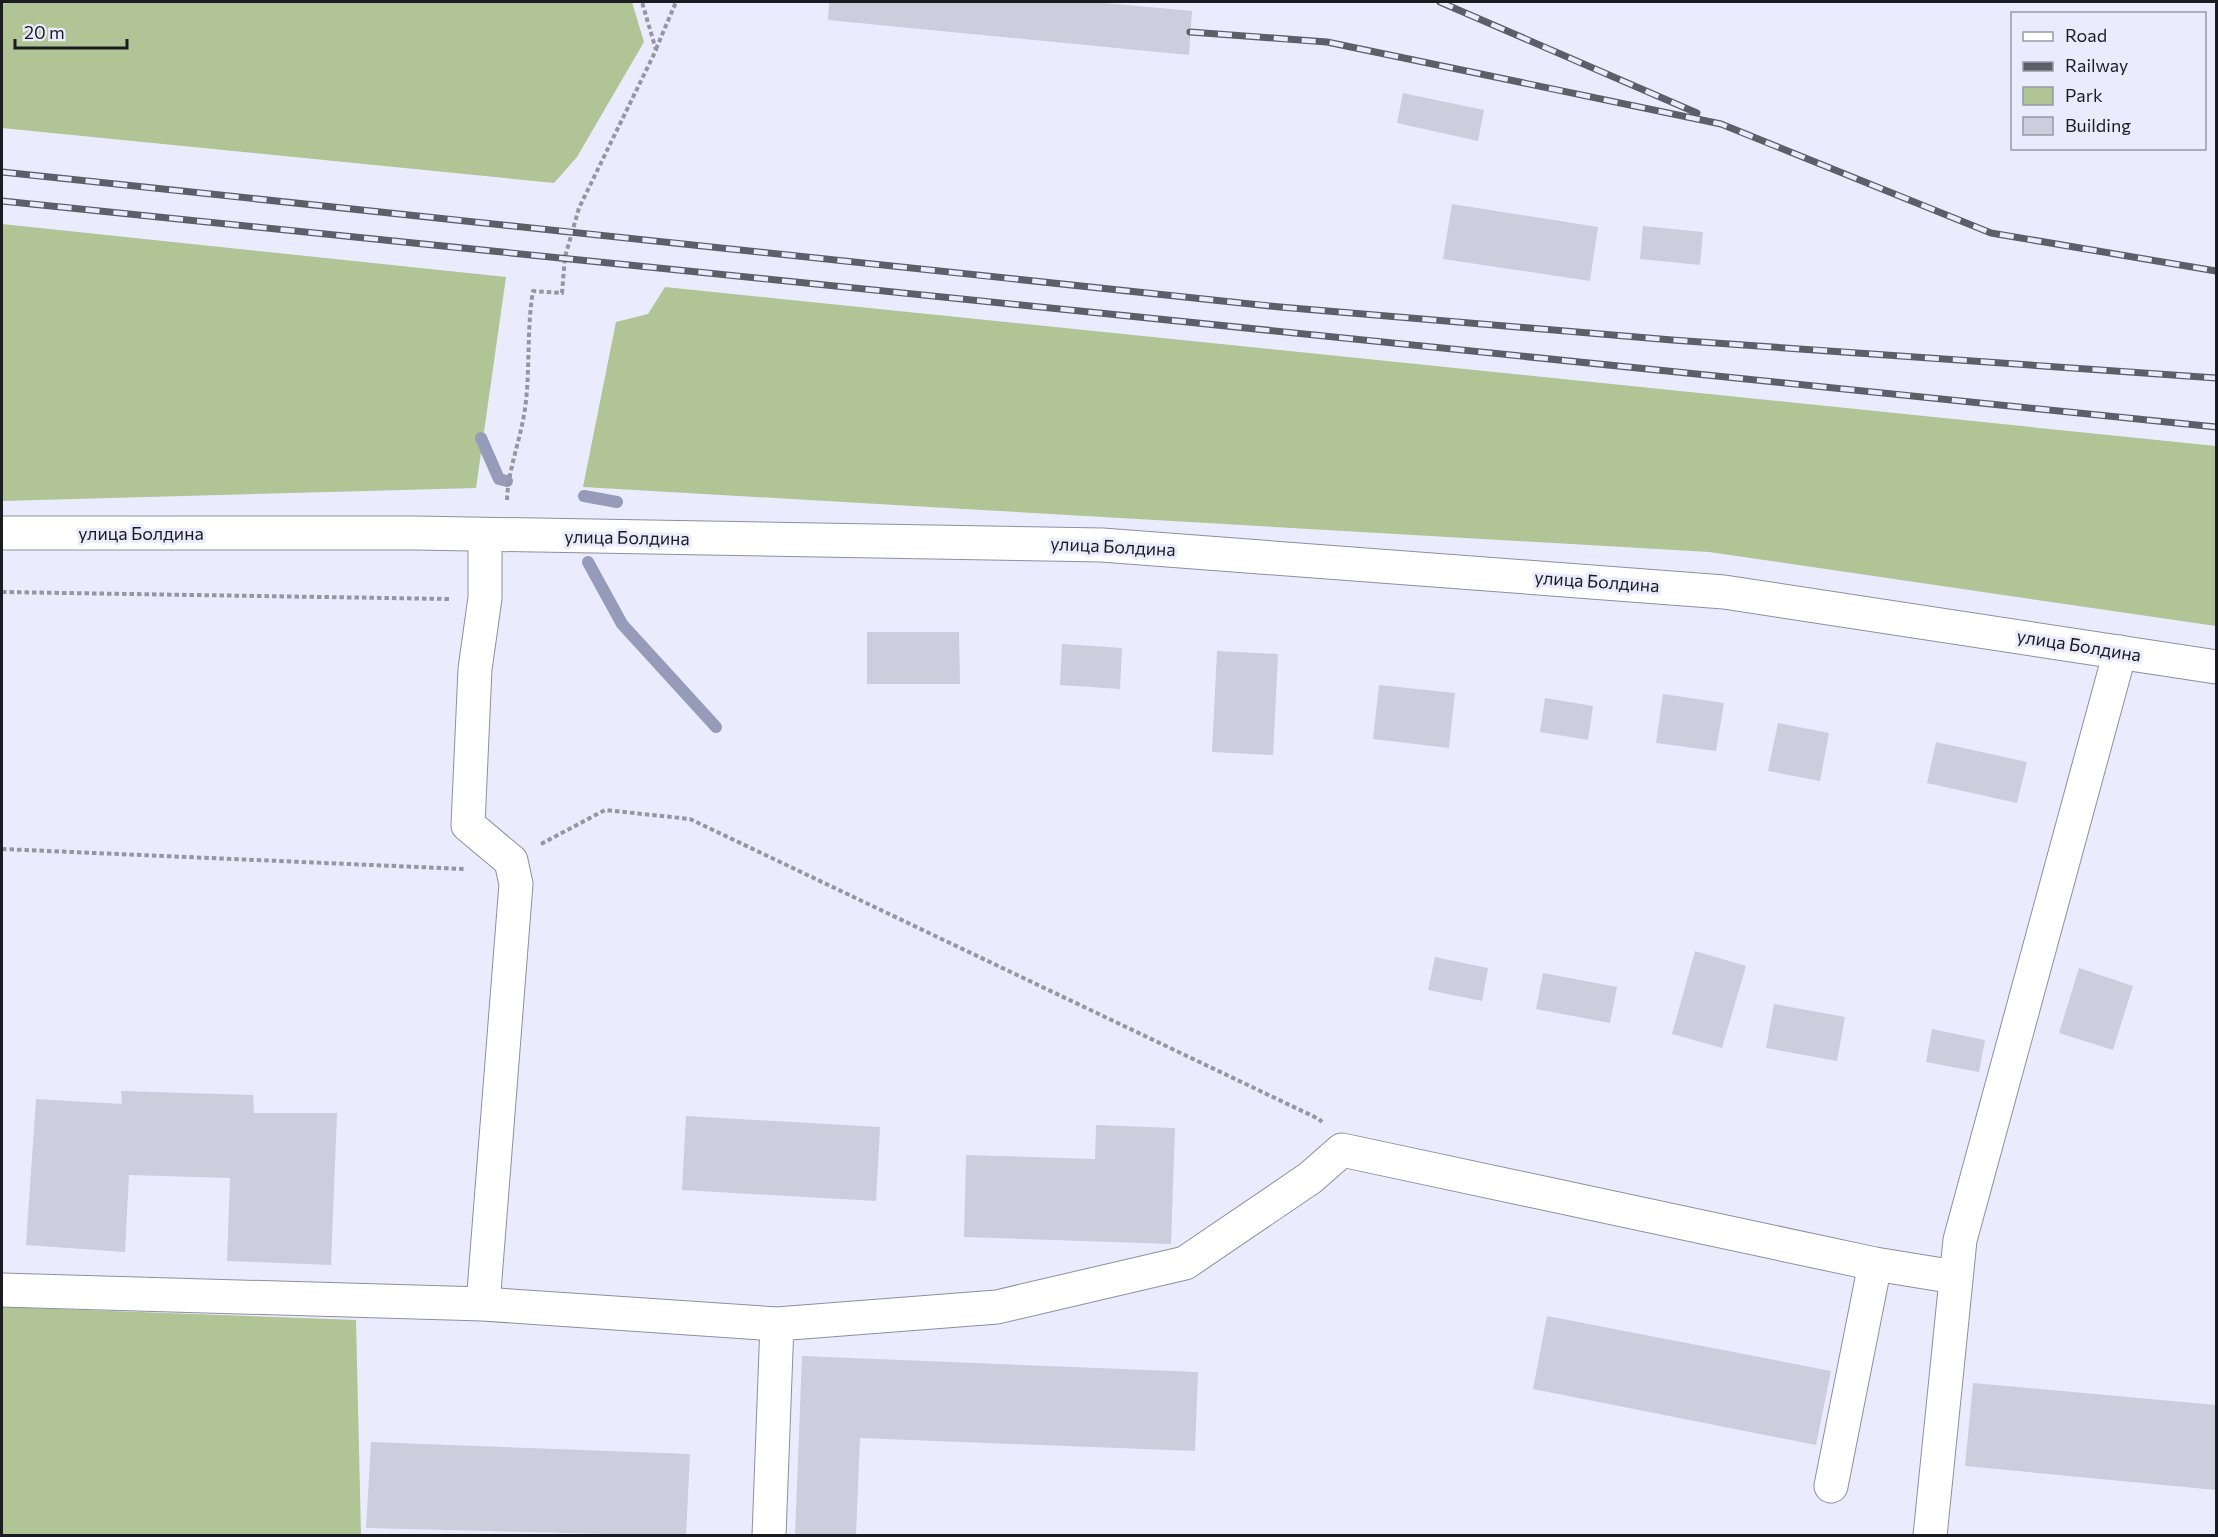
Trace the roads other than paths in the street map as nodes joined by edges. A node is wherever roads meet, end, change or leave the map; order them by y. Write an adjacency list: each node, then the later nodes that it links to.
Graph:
1 (2, 533): 2 (main road, улица Болдина)
2 (495, 536): 3 (main road, улица Болдина); 8 (main road)
3 (2120, 652): 4 (main road, улица Болдина); 6 (main road)
4 (2217, 667)
5 (1875, 1264): 6 (main road); 9 (main road); 10 (main road)
6 (1955, 1277): 12 (main road)
7 (2, 1290): 8 (main road)
8 (483, 1304): 9 (main road)
9 (777, 1324): 11 (main road)
10 (1831, 1486)
11 (769, 1536)
12 (1929, 1536)

